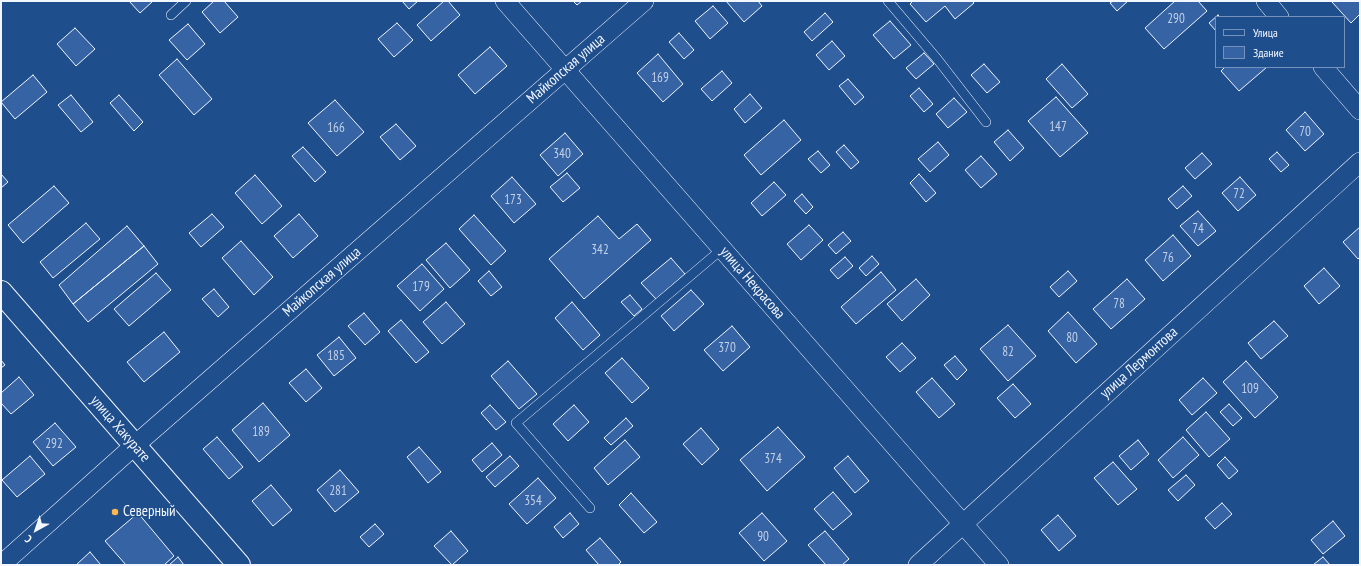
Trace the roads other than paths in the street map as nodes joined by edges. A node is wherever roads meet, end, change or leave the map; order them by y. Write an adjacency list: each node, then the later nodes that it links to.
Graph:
1 (186, 1): 6 (lane)
2 (505, 1): 9 (street, улица Некрасова)
3 (644, 1): 9 (street, Майкопская улица)
4 (888, 1): 11 (lane)
5 (1266, 1): 7 (street)
6 (171, 15)
7 (1279, 16)
8 (1324, 68): 10 (street)
9 (566, 70): 13 (street, улица Некрасова); 15 (street, Майкопская улица)
10 (1360, 110)
11 (986, 122)
12 (1360, 162): 17 (street, улица Лермонтова)
13 (722, 249): 16 (lane); 17 (street, улица Некрасова)
14 (1, 292): 15 (main road, улица Хакурате)
15 (134, 446): 18 (street, Майкопская улица); 19 (main road, улица Хакурате)
16 (590, 508)
17 (963, 524): 20 (street, улица Лермонтова); 21 (street, улица Некрасова)
18 (1, 565)
19 (239, 565)
20 (918, 565)
21 (998, 565)

